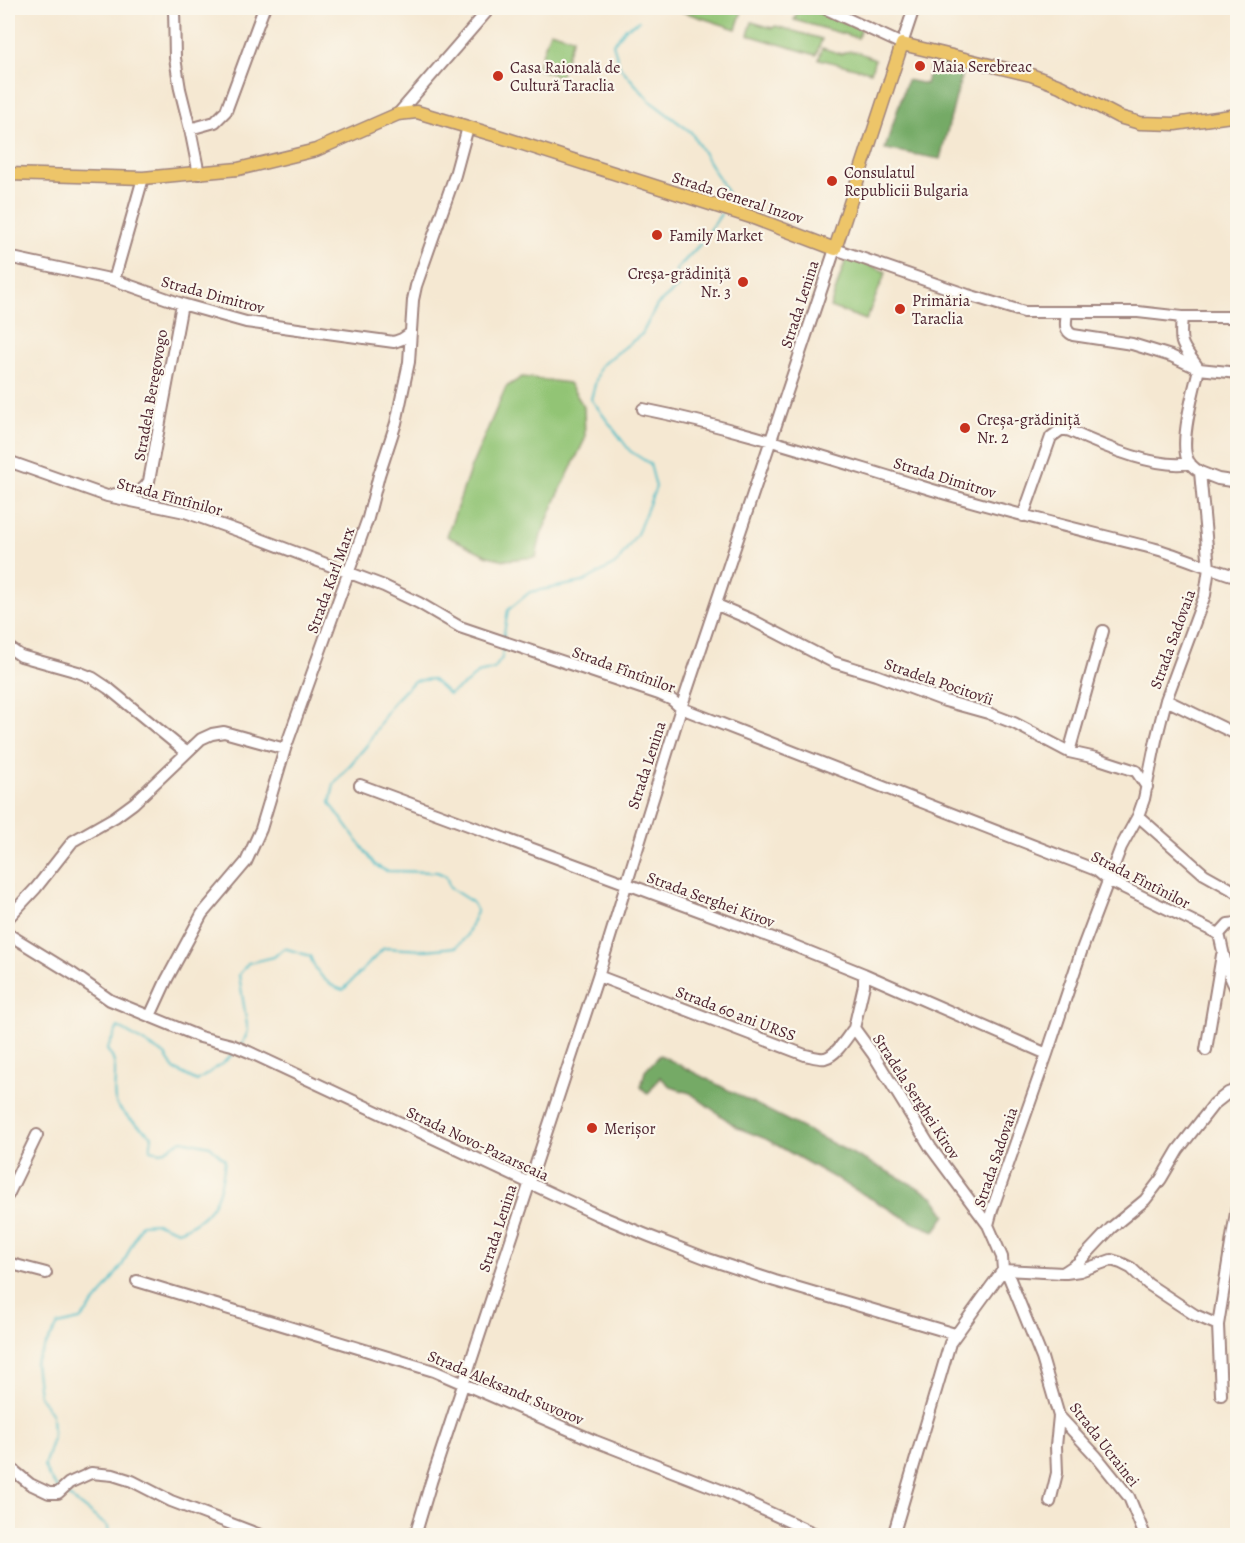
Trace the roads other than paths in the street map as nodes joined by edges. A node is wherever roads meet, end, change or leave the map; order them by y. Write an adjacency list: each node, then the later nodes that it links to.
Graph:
1 (174, 8): 10 (street)
2 (264, 8): 10 (street)
3 (490, 8): 7 (street)
4 (824, 8): 6 (street)
5 (914, 8): 6 (street, Strada Lenina)
6 (902, 44): 8 (main road); 14 (main road, Strada Lenina)
7 (398, 114): 9 (main road, Strada General Inzov); 12 (main road)
8 (1238, 115)
9 (468, 127): 14 (main road, Strada General Inzov); 21 (street, Strada Karl Marx)
10 (190, 129): 12 (street)
11 (8, 174): 13 (main road)
12 (199, 174): 13 (main road)
13 (143, 178): 16 (street)
14 (835, 249): 18 (street, Strada General Inzov); 25 (street, Strada Lenina)
15 (8, 257): 16 (street, Strada Dimitrov)
16 (114, 280): 17 (street, Strada Dimitrov)
17 (182, 303): 21 (street, Strada Dimitrov); 30 (street, Stradela Beregovogo)
18 (1067, 312): 19 (street, Strada General Inzov); 22 (street)
19 (1182, 317): 20 (street, Strada General Inzov); 22 (street)
20 (1238, 317)
21 (411, 333): 33 (street, Strada Karl Marx)
22 (1199, 369): 23 (street); 27 (street)
23 (1238, 373)
24 (643, 410): 25 (street, Strada Dimitrov)
25 (771, 440): 31 (street, Strada Dimitrov); 35 (street, Strada Lenina)
26 (8, 461): 30 (street, Strada Fîntînilor)
27 (1190, 464): 28 (street); 31 (street)
28 (1200, 472): 29 (street); 32 (street, Strada Sadovaia)
29 (1238, 482)
30 (107, 496): 33 (street, Strada Fîntînilor)
31 (1023, 516): 32 (street, Strada Dimitrov)
32 (1209, 568): 34 (street, Strada Dimitrov); 38 (street, Strada Sadovaia)
33 (350, 574): 39 (street, Strada Fîntînilor); 41 (street, Strada Karl Marx)
34 (1238, 577)
35 (717, 604): 39 (street, Strada Lenina); 43 (street, Stradela Pocitovîi)
36 (1102, 631): 43 (street)
37 (8, 647): 42 (street)
38 (1166, 700): 40 (street); 45 (street, Strada Sadovaia)
39 (681, 708): 47 (street, Strada Fîntînilor); 48 (street, Strada Lenina)
40 (1238, 735)
41 (285, 749): 42 (street); 58 (street, Strada Karl Marx)
42 (186, 752): 50 (street)
43 (1069, 752): 45 (street, Stradela Pocitovîi)
44 (360, 785): 48 (street, Strada Serghei Kirov)
45 (1147, 787): 46 (street, Strada Sadovaia)
46 (1138, 816): 47 (street, Strada Sadovaia); 49 (street)
47 (1108, 880): 53 (street, Strada Fîntînilor); 61 (street, Strada Sadovaia)
48 (626, 883): 55 (street, Strada Serghei Kirov); 56 (street, Strada Lenina)
49 (1238, 893)
50 (8, 918)
51 (1238, 923): 53 (street)
52 (8, 934): 58 (street, Strada Novo-Pazarscaia)
53 (1219, 934): 54 (street)
54 (1222, 955): 57 (street); 60 (street)
55 (864, 974): 59 (street, Stradela Serghei Kirov); 61 (street, Strada Serghei Kirov)
56 (598, 976): 59 (street, Strada 60 ani URSS); 64 (street, Strada Lenina)
57 (1238, 992)
58 (150, 1016): 64 (street, Strada Novo-Pazarscaia)
59 (854, 1028): 67 (street, Stradela Serghei Kirov)
60 (1206, 1050)
61 (1047, 1054): 67 (street, Strada Sadovaia)
62 (1238, 1089): 71 (street)
63 (37, 1134): 65 (street)
64 (529, 1183): 74 (street, Strada Novo-Pazarscaia); 75 (street, Strada Lenina)
65 (8, 1195)
66 (1238, 1200): 73 (street)
67 (988, 1225): 69 (street, Strada Sadovaia)
68 (8, 1263): 70 (street)
69 (1003, 1270): 71 (street); 74 (street); 77 (street, Strada Ucrainei)
70 (46, 1273)
71 (1063, 1273): 73 (street)
72 (137, 1281): 75 (street, Strada Aleksandr Suvorov)
73 (1218, 1325): 76 (street)
74 (955, 1334): 83 (street)
75 (463, 1383): 81 (street, Strada Lenina); 82 (street, Strada Aleksandr Suvorov)
76 (1221, 1395)
77 (1059, 1416): 79 (street); 84 (street, Strada Ucrainei)
78 (8, 1466): 80 (street)
79 (1050, 1502)
80 (262, 1536)
81 (415, 1536)
82 (820, 1536)
83 (893, 1536)
84 (1145, 1536)

